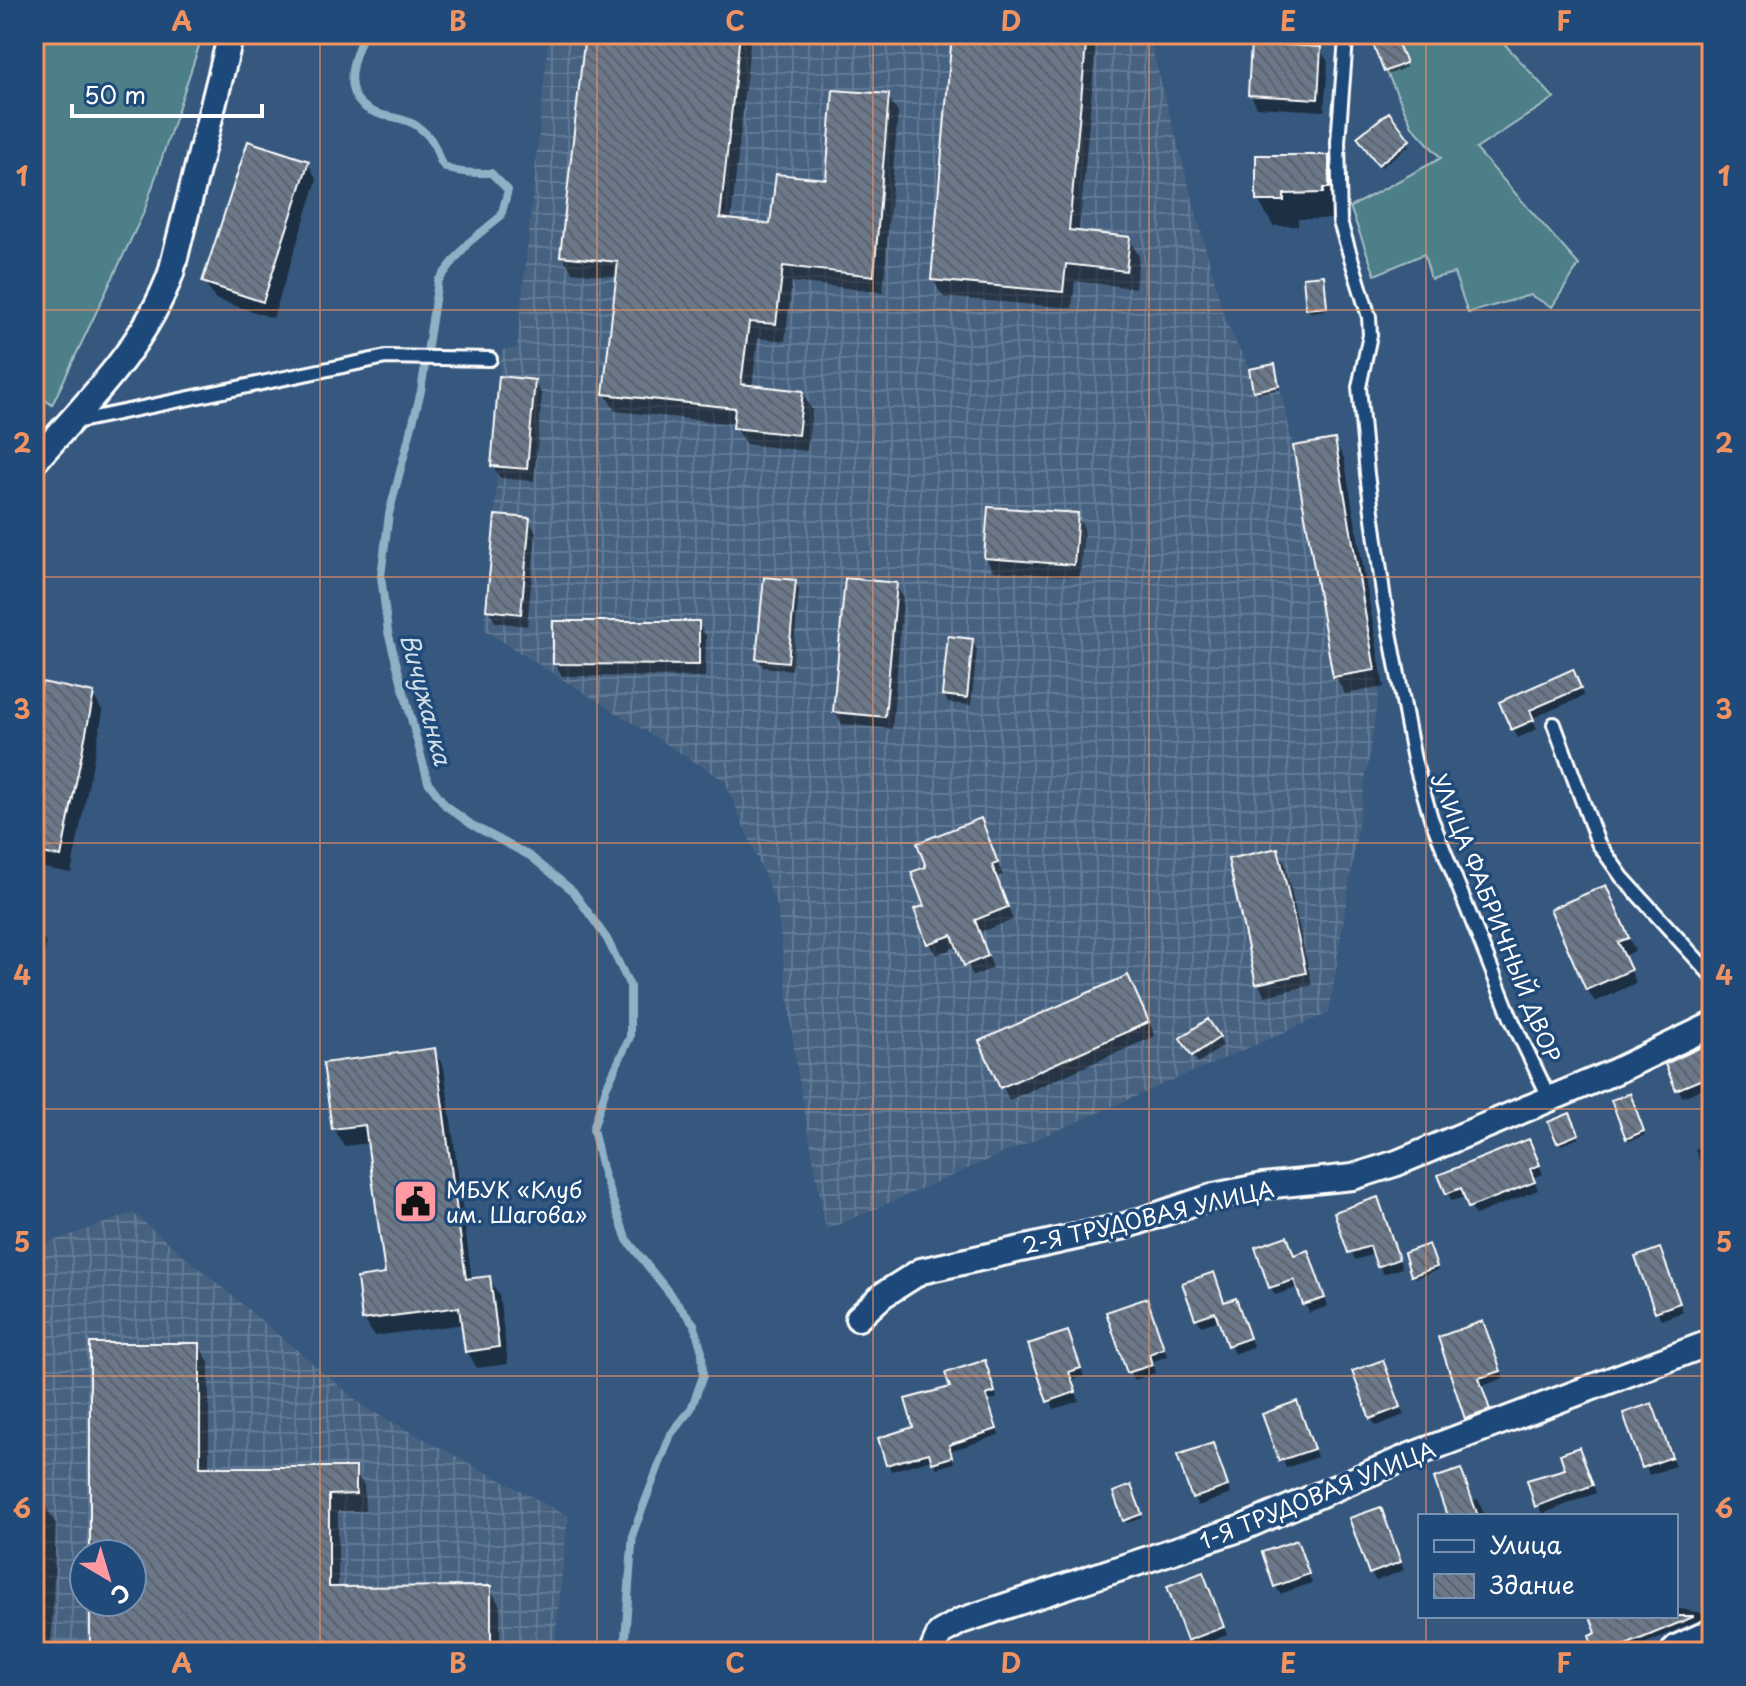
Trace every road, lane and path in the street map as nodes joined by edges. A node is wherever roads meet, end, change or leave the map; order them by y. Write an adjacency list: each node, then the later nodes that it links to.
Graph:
1 (231, 34): 4 (street)
2 (1346, 39): 9 (lane, УЛИЦА ФАБРИЧНЫЙ ДВОР)
3 (490, 359): 4 (lane)
4 (68, 423): 5 (street)
5 (34, 462)
6 (1554, 724): 7 (lane)
7 (1712, 976)
8 (1712, 1025): 9 (street, 2-Я ТРУДОВАЯ УЛИЦА)
9 (1550, 1099): 10 (street, 2-Я ТРУДОВАЯ УЛИЦА)
10 (858, 1318)
11 (1712, 1342): 13 (street, 1-Я ТРУДОВАЯ УЛИЦА)
12 (1712, 1637): 14 (main road)
13 (932, 1652)
14 (1679, 1652)

